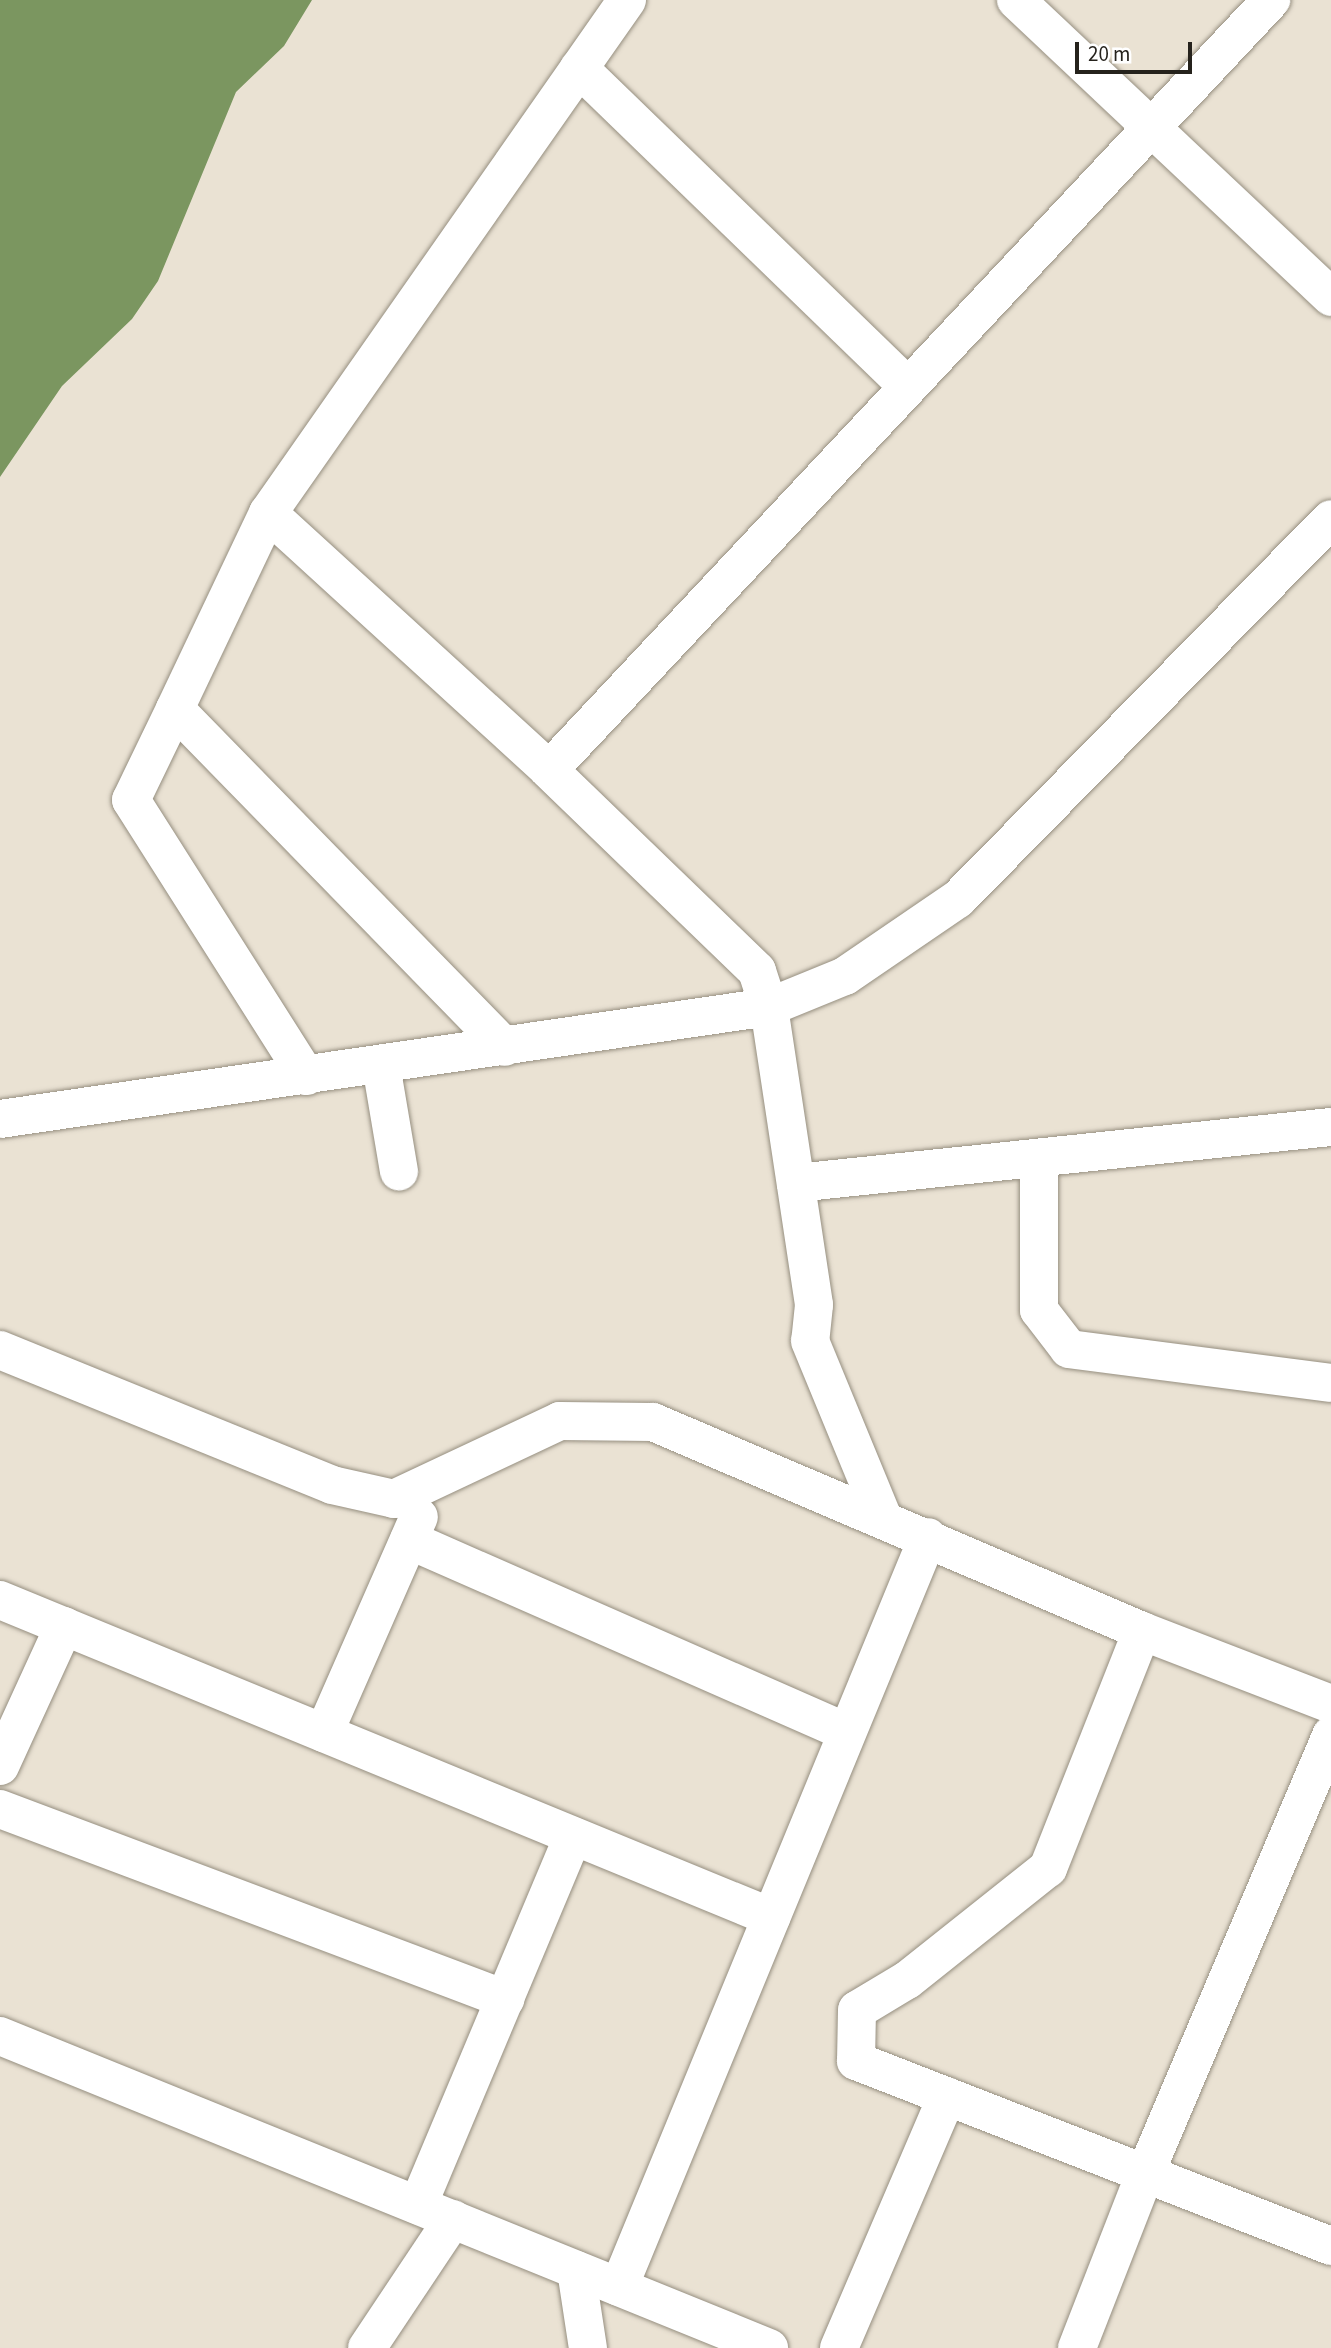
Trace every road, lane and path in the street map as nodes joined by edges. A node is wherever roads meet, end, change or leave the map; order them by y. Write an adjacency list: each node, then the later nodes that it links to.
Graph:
1 (627, 0): 4 (street)
2 (1016, 0): 5 (street)
3 (1271, 0): 5 (street)
4 (579, 68): 7 (street); 8 (street)
5 (1151, 127): 6 (street); 7 (street)
6 (1331, 297)
7 (908, 387): 11 (street)
8 (268, 513): 10 (street); 11 (street)
9 (1331, 519): 12 (street)
10 (175, 709): 13 (street); 15 (street)
11 (549, 770): 12 (street)
12 (768, 1007): 13 (street); 20 (street)
13 (505, 1047): 14 (street)
14 (381, 1065): 15 (street); 19 (street)
15 (306, 1076): 16 (street)
16 (0, 1119)
17 (1331, 1127): 18 (street)
18 (1039, 1159): 20 (street); 22 (street)
19 (399, 1171)
20 (796, 1183): 24 (street)
21 (0, 1350): 23 (street)
22 (1331, 1383)
23 (435, 1481): 24 (street); 26 (street)
24 (883, 1518): 25 (street)
25 (928, 1536): 29 (street); 31 (street)
26 (409, 1539): 31 (street); 32 (street)
27 (0, 1600): 28 (street)
28 (64, 1626): 32 (street); 34 (street)
29 (1142, 1631): 30 (street); 40 (street)
30 (1331, 1704)
31 (847, 1732): 37 (street)
32 (324, 1733): 36 (street)
33 (1331, 1735): 41 (street)
34 (0, 1766)
35 (0, 1808): 38 (street)
36 (573, 1836): 37 (street); 38 (street)
37 (771, 1917): 46 (street)
38 (505, 1999): 42 (street)
39 (0, 2036): 42 (street)
40 (947, 2096): 41 (street); 50 (street)
41 (1145, 2174): 44 (street); 51 (street)
42 (418, 2205): 43 (street)
43 (453, 2219): 45 (street); 47 (street)
44 (1331, 2246)
45 (576, 2270): 46 (street); 48 (street)
46 (619, 2287): 49 (street)
47 (368, 2348)
48 (588, 2348)
49 (769, 2348)
50 (839, 2348)
51 (1077, 2348)

